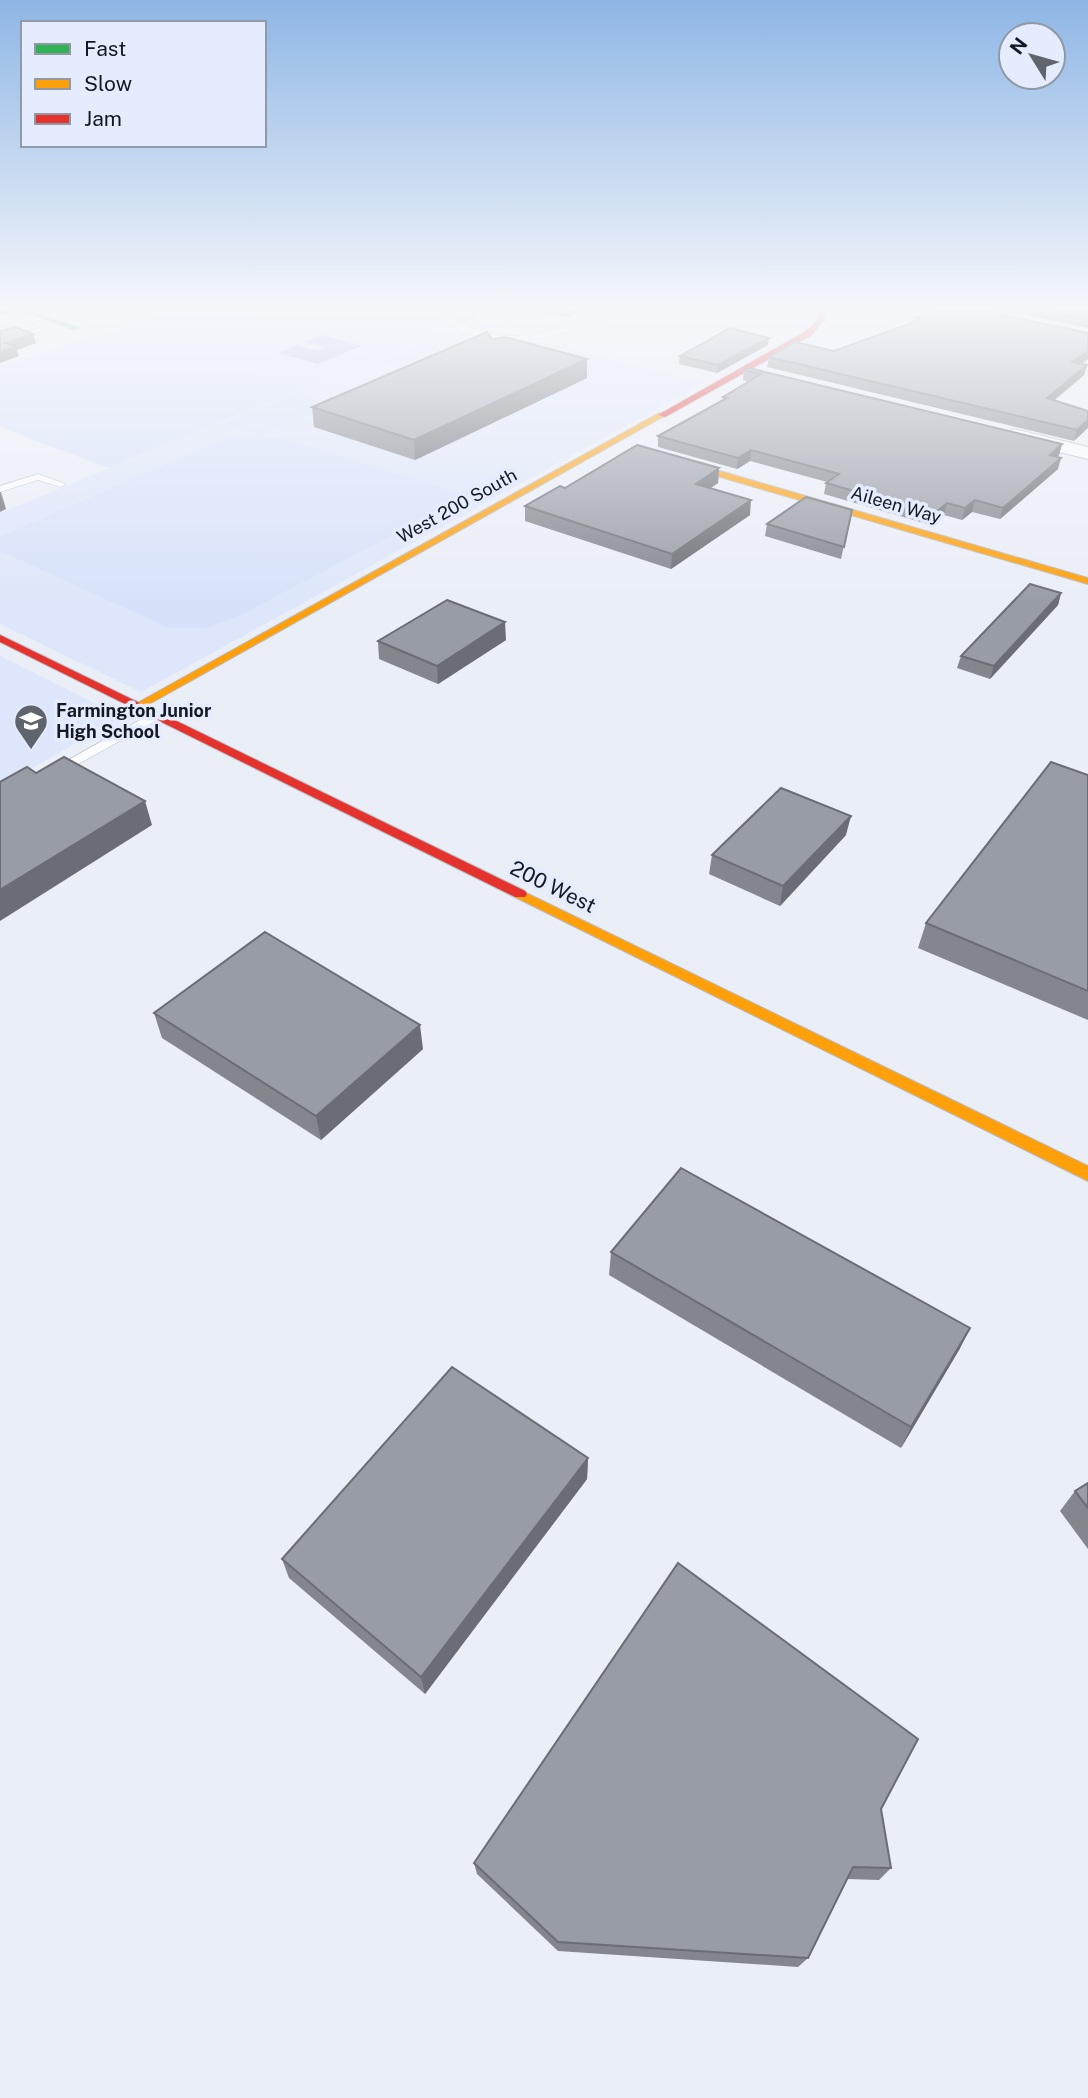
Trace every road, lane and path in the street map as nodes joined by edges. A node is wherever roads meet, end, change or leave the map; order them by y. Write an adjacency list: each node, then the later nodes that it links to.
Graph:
1 (673, 409): 3 (street, West 200 South)
2 (994, 430): 4 (street)
3 (612, 443): 7 (street, Aileen Way); 9 (street, West 200 South)
4 (1088, 453)
5 (61, 484): 6 (lane)
6 (0, 489)
7 (1088, 581)
8 (0, 638): 9 (street, 200 West)
9 (138, 706): 10 (street, 200 West)
10 (156, 715): 11 (lane); 12 (street, 200 West)
11 (34, 783)
12 (1088, 1174)

